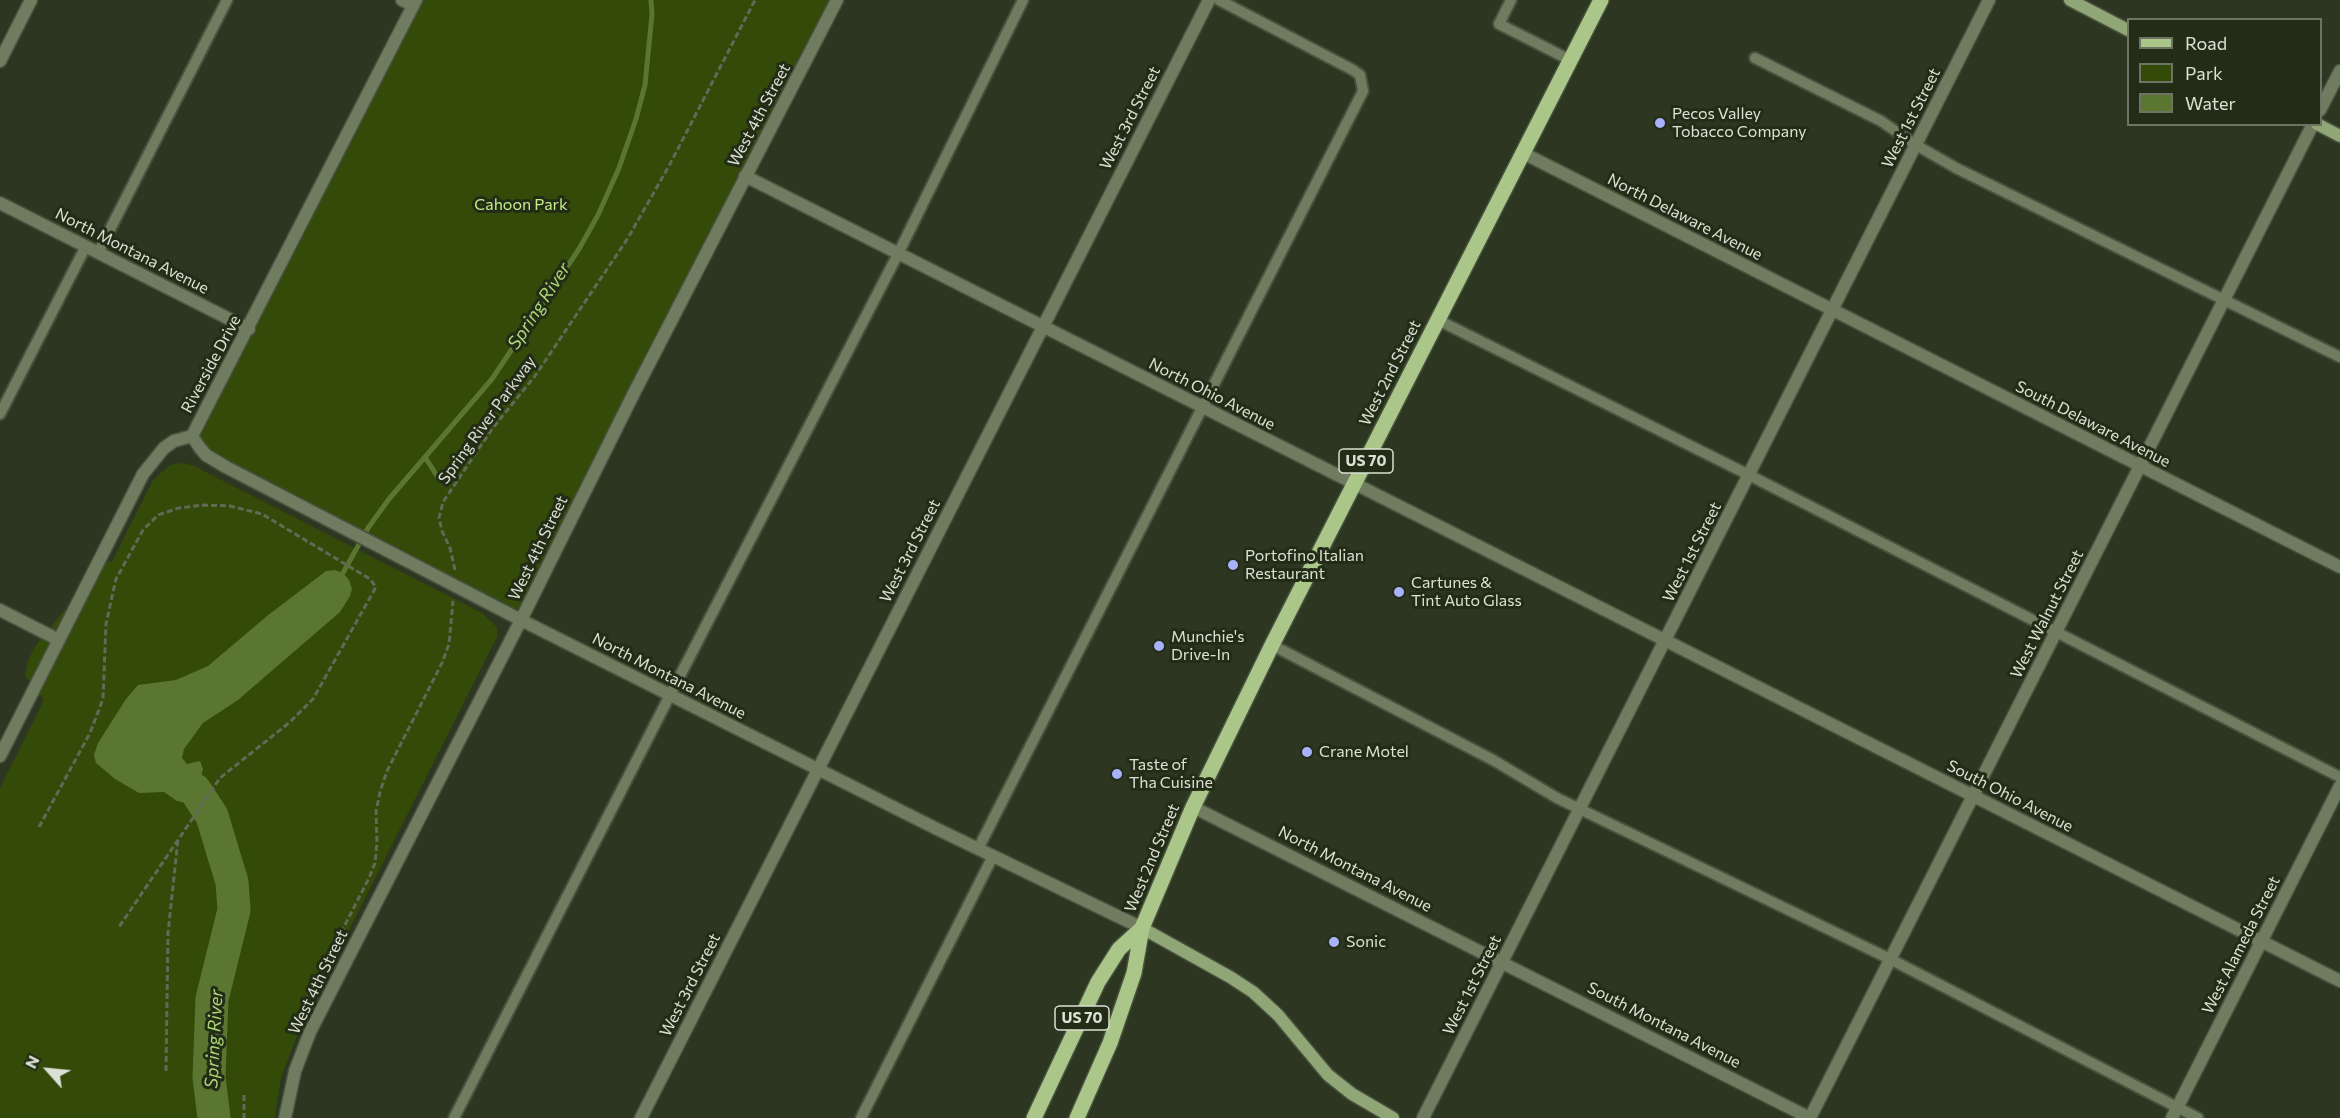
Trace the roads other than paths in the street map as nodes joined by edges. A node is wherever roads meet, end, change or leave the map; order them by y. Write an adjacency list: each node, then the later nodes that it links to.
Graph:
1 (31, 0): 14 (street)
2 (227, 0): 26 (lane)
3 (837, 0): 23 (street, West 4th Street)
4 (1023, 0): 27 (lane)
5 (1209, 0): 31 (street, West 3rd Street)
6 (1219, 0): 34 (lane)
7 (1511, 0): 15 (lane)
8 (1601, 0): 15 (main road, West 2nd Street / US 70)
9 (1989, 0): 21 (street, West 1st Street)
10 (2070, 0): 12 (main road)
11 (410, 2): 32 (street, Riverside Drive)
12 (2127, 29)
13 (1755, 58): 21 (lane)
14 (0, 60)
15 (1570, 60): 22 (main road, West 2nd Street / US 70)
16 (2340, 71): 17 (street)
17 (2322, 106)
18 (2314, 126): 28 (street, West Walnut Street)
19 (2319, 126): 20 (main road)
20 (2340, 136)
21 (1916, 145): 28 (lane); 29 (street, West 1st Street)
22 (1523, 153): 29 (street, North Delaware Avenue); 30 (main road, West 2nd Street / US 70)
23 (745, 176): 27 (street, North Ohio Avenue); 42 (street, West 4th Street)
24 (0, 203): 25 (street, North Montana Avenue)
25 (86, 246): 26 (street, North Montana Avenue); 35 (lane)
26 (98, 253): 32 (street, North Montana Avenue)
27 (898, 254): 31 (street, North Ohio Avenue); 47 (lane)
28 (2225, 299): 33 (lane); 37 (street, West Walnut Street)
29 (1832, 311): 37 (street, South Delaware Avenue); 38 (street, West 1st Street)
30 (1438, 320): 38 (lane); 39 (main road, West 2nd Street / US 70)
31 (1042, 326): 34 (street, North Ohio Avenue); 49 (street, West 3rd Street)
32 (249, 328): 36 (street, Riverside Drive)
33 (2340, 357)
34 (1204, 408): 39 (street, North Ohio Avenue); 55 (lane)
35 (0, 414)
36 (192, 436): 42 (street, North Montana Avenue); 45 (street, Riverside Drive)
37 (2140, 466): 40 (street, South Delaware Avenue); 43 (street, West Walnut Street)
38 (1749, 475): 43 (lane); 44 (street, West 1st Street)
39 (1354, 484): 44 (street, North Ohio Avenue); 46 (main road, West 2nd Street / US 70)
40 (2340, 567)
41 (0, 610): 45 (street)
42 (521, 620): 47 (street, North Montana Avenue); 63 (street, West 4th Street)
43 (2056, 633): 50 (lane); 52 (street, West Walnut Street)
44 (1665, 639): 52 (street, South Ohio Avenue); 54 (street, West 1st Street)
45 (58, 640): 48 (street, Riverside Drive)
46 (1272, 645): 53 (main road, West 2nd Street / US 70); 54 (lane)
47 (670, 695): 49 (street, North Montana Avenue); 64 (lane)
48 (0, 756)
49 (818, 770): 55 (street, North Montana Avenue); 65 (street, West 3rd Street)
50 (2340, 777)
51 (2340, 786): 58 (street, West Alameda Street)
52 (1973, 796): 58 (street, South Ohio Avenue); 59 (street, West Walnut Street)
53 (1192, 807): 57 (main road, West 2nd Street / US 70); 60 (street, North Montana Avenue)
54 (1580, 809): 59 (lane); 60 (street, West 1st Street)
55 (978, 849): 56 (street, North Montana Avenue)
56 (993, 856): 57 (street, North Montana Avenue); 66 (lane)
57 (1142, 928): 67 (main road, West 2nd Street / US 70); 68 (main road, West 2nd Street / US 70); 69 (main road)
58 (2262, 941): 61 (street, South Ohio Avenue); 62 (street, West Alameda Street)
59 (1890, 959): 62 (lane); 71 (street, West Walnut Street)
60 (1502, 962): 70 (street, West 1st Street); 71 (street, South Montana Avenue)
61 (2340, 981)
62 (2174, 1113): 72 (lane)
63 (285, 1118)
64 (454, 1118)
65 (641, 1118)
66 (861, 1118)
67 (1034, 1118)
68 (1077, 1118)
69 (1393, 1118)
70 (1423, 1118)
71 (1810, 1118)
72 (2198, 1118)

